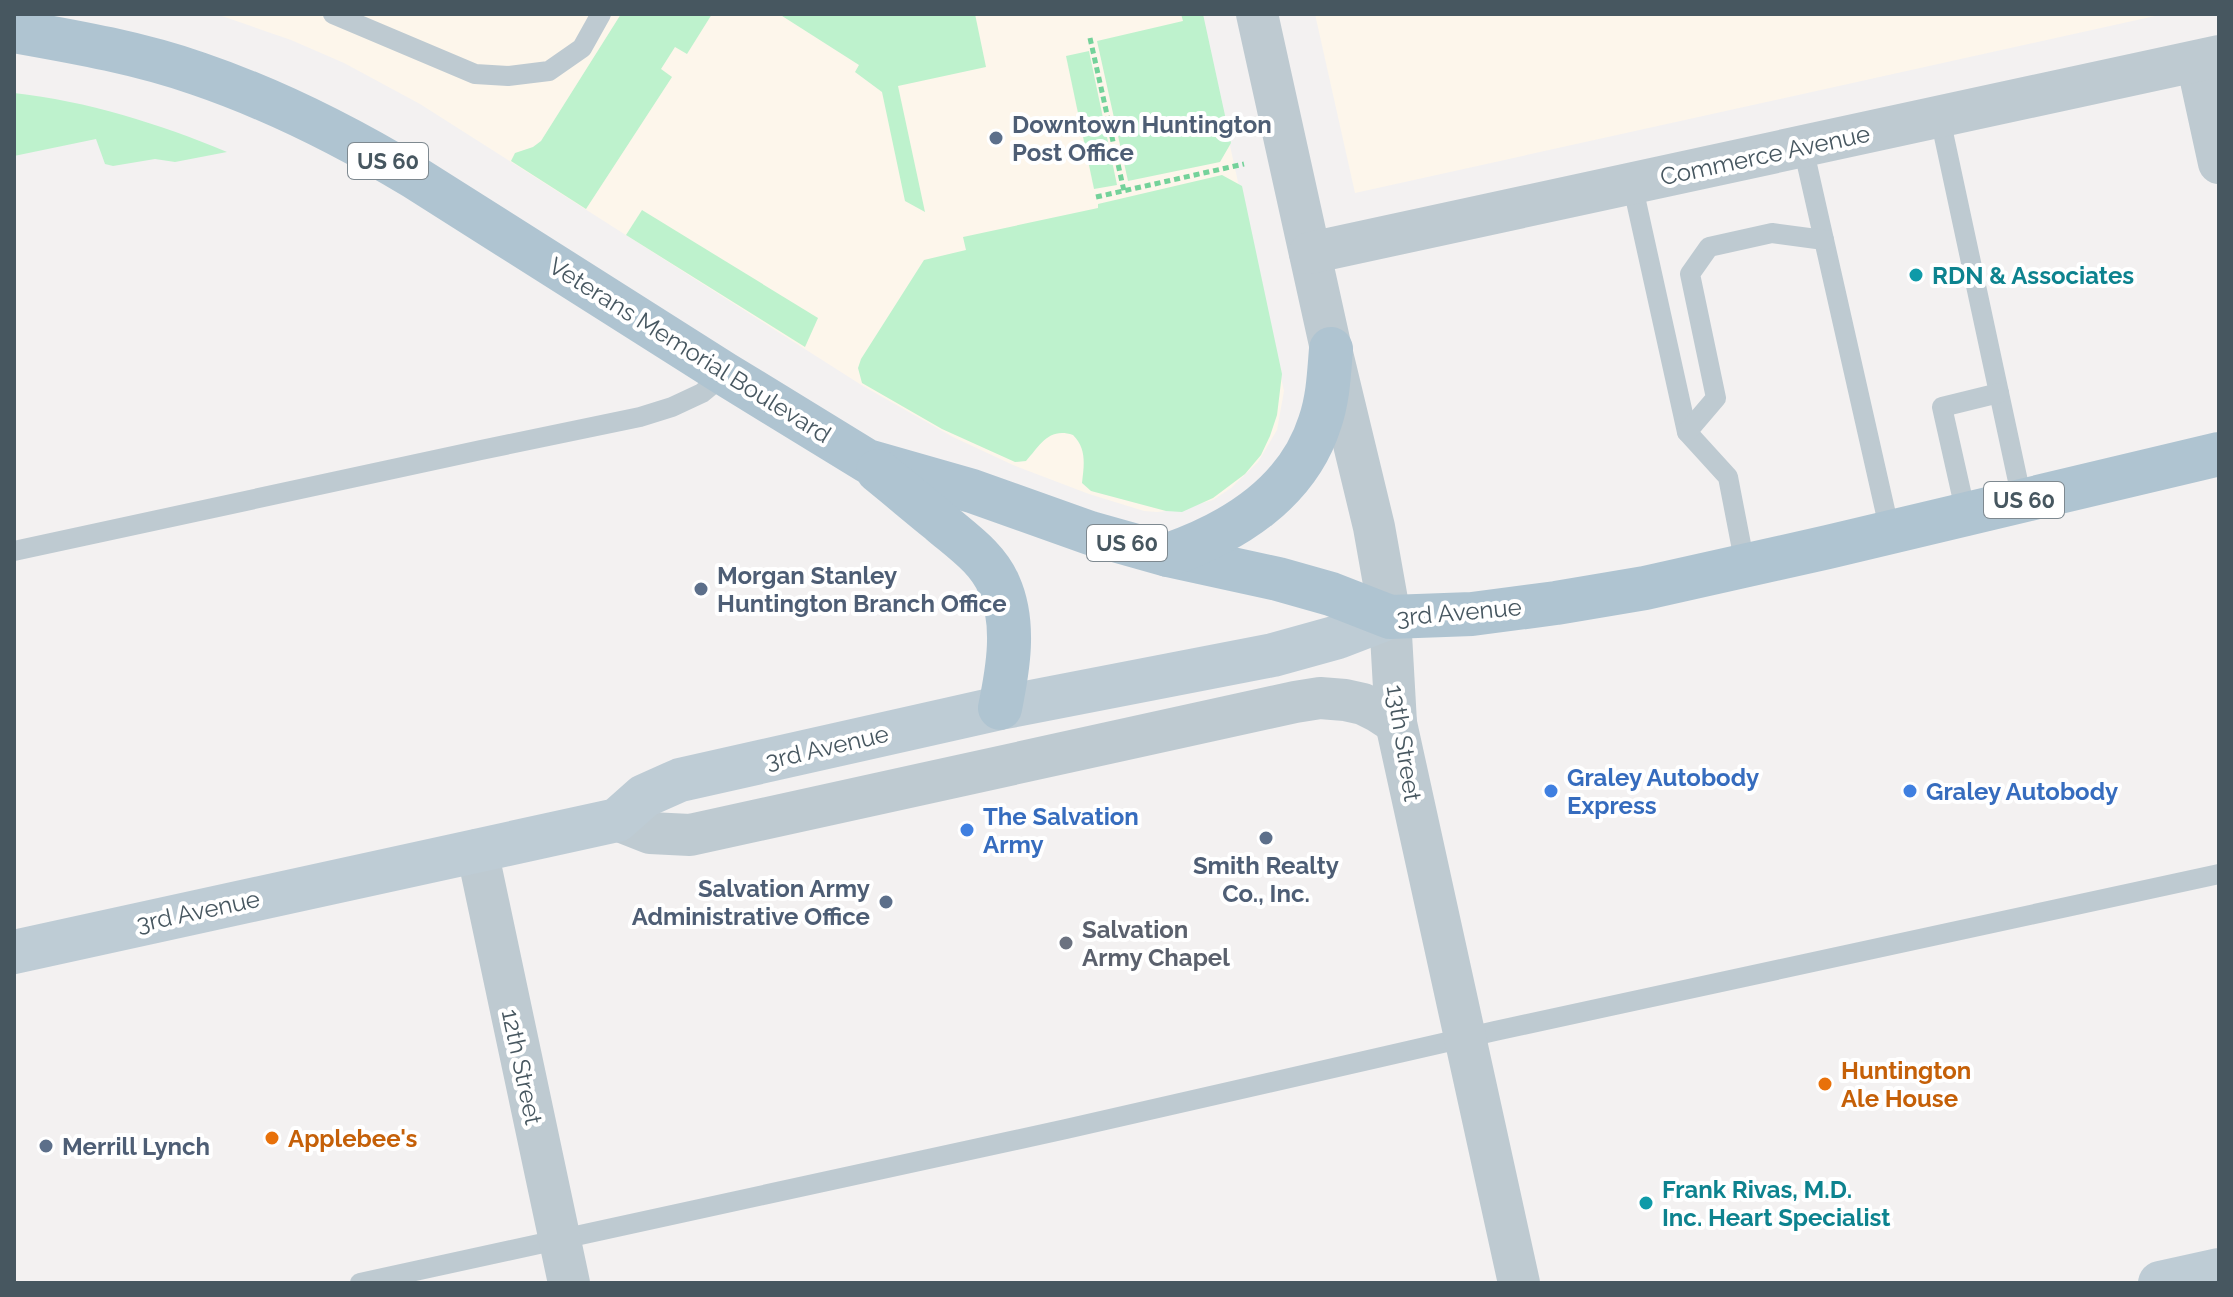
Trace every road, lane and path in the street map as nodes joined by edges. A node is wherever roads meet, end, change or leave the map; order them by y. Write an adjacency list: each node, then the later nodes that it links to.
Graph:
1 (333, 14): 2 (lane)
2 (601, 14)
3 (1257, 14): 15 (street, 13th Street)
4 (14, 31): 17 (main road, Veterans Memorial Boulevard / US 60)
5 (1090, 38): 12 (path)
6 (2208, 59): 7 (street, Commerce Avenue); 9 (street)
7 (1940, 118): 8 (street, Commerce Avenue); 18 (lane)
8 (1803, 147): 11 (street, Commerce Avenue); 14 (lane)
9 (2219, 163)
10 (1244, 164): 12 (path)
11 (1632, 183): 15 (street, Commerce Avenue); 19 (lane)
12 (1124, 191): 13 (path)
13 (1096, 197)
14 (1824, 240): 19 (lane); 24 (lane)
15 (1310, 253): 16 (street, 13th Street)
16 (1331, 349): 26 (main road); 28 (street, 13th Street)
17 (725, 374): 21 (main road, Veterans Memorial Boulevard / US 60); 25 (lane)
18 (1999, 393): 22 (lane); 23 (lane)
19 (1687, 432): 27 (lane)
20 (2219, 454): 22 (main road, 3rd Avenue / US 60)
21 (867, 461): 26 (main road, Veterans Memorial Boulevard / US 60); 29 (main road)
22 (2022, 500): 23 (main road, 3rd Avenue / US 60)
23 (1966, 514): 24 (main road, 3rd Avenue / US 60)
24 (1890, 532): 27 (main road, 3rd Avenue / US 60)
25 (14, 551)
26 (1168, 555): 28 (main road, Veterans Memorial Boulevard / US 60)
27 (1745, 565): 28 (main road, 3rd Avenue / US 60)
28 (1390, 617): 29 (street, 3rd Avenue); 30 (street, 13th Street)
29 (1000, 708): 31 (street, 3rd Avenue)
30 (1396, 723): 31 (street); 35 (street, 13th Street)
31 (617, 820): 32 (street, 3rd Avenue)
32 (477, 850): 34 (street, 3rd Avenue); 36 (street, 12th Street)
33 (2219, 874): 35 (lane)
34 (14, 952)
35 (1465, 1038): 36 (lane); 40 (street, 13th Street)
36 (559, 1239): 38 (lane); 39 (street, 12th Street)
37 (2219, 1270): 41 (street)
38 (360, 1283)
39 (569, 1283)
40 (1519, 1283)
41 (2160, 1283)

